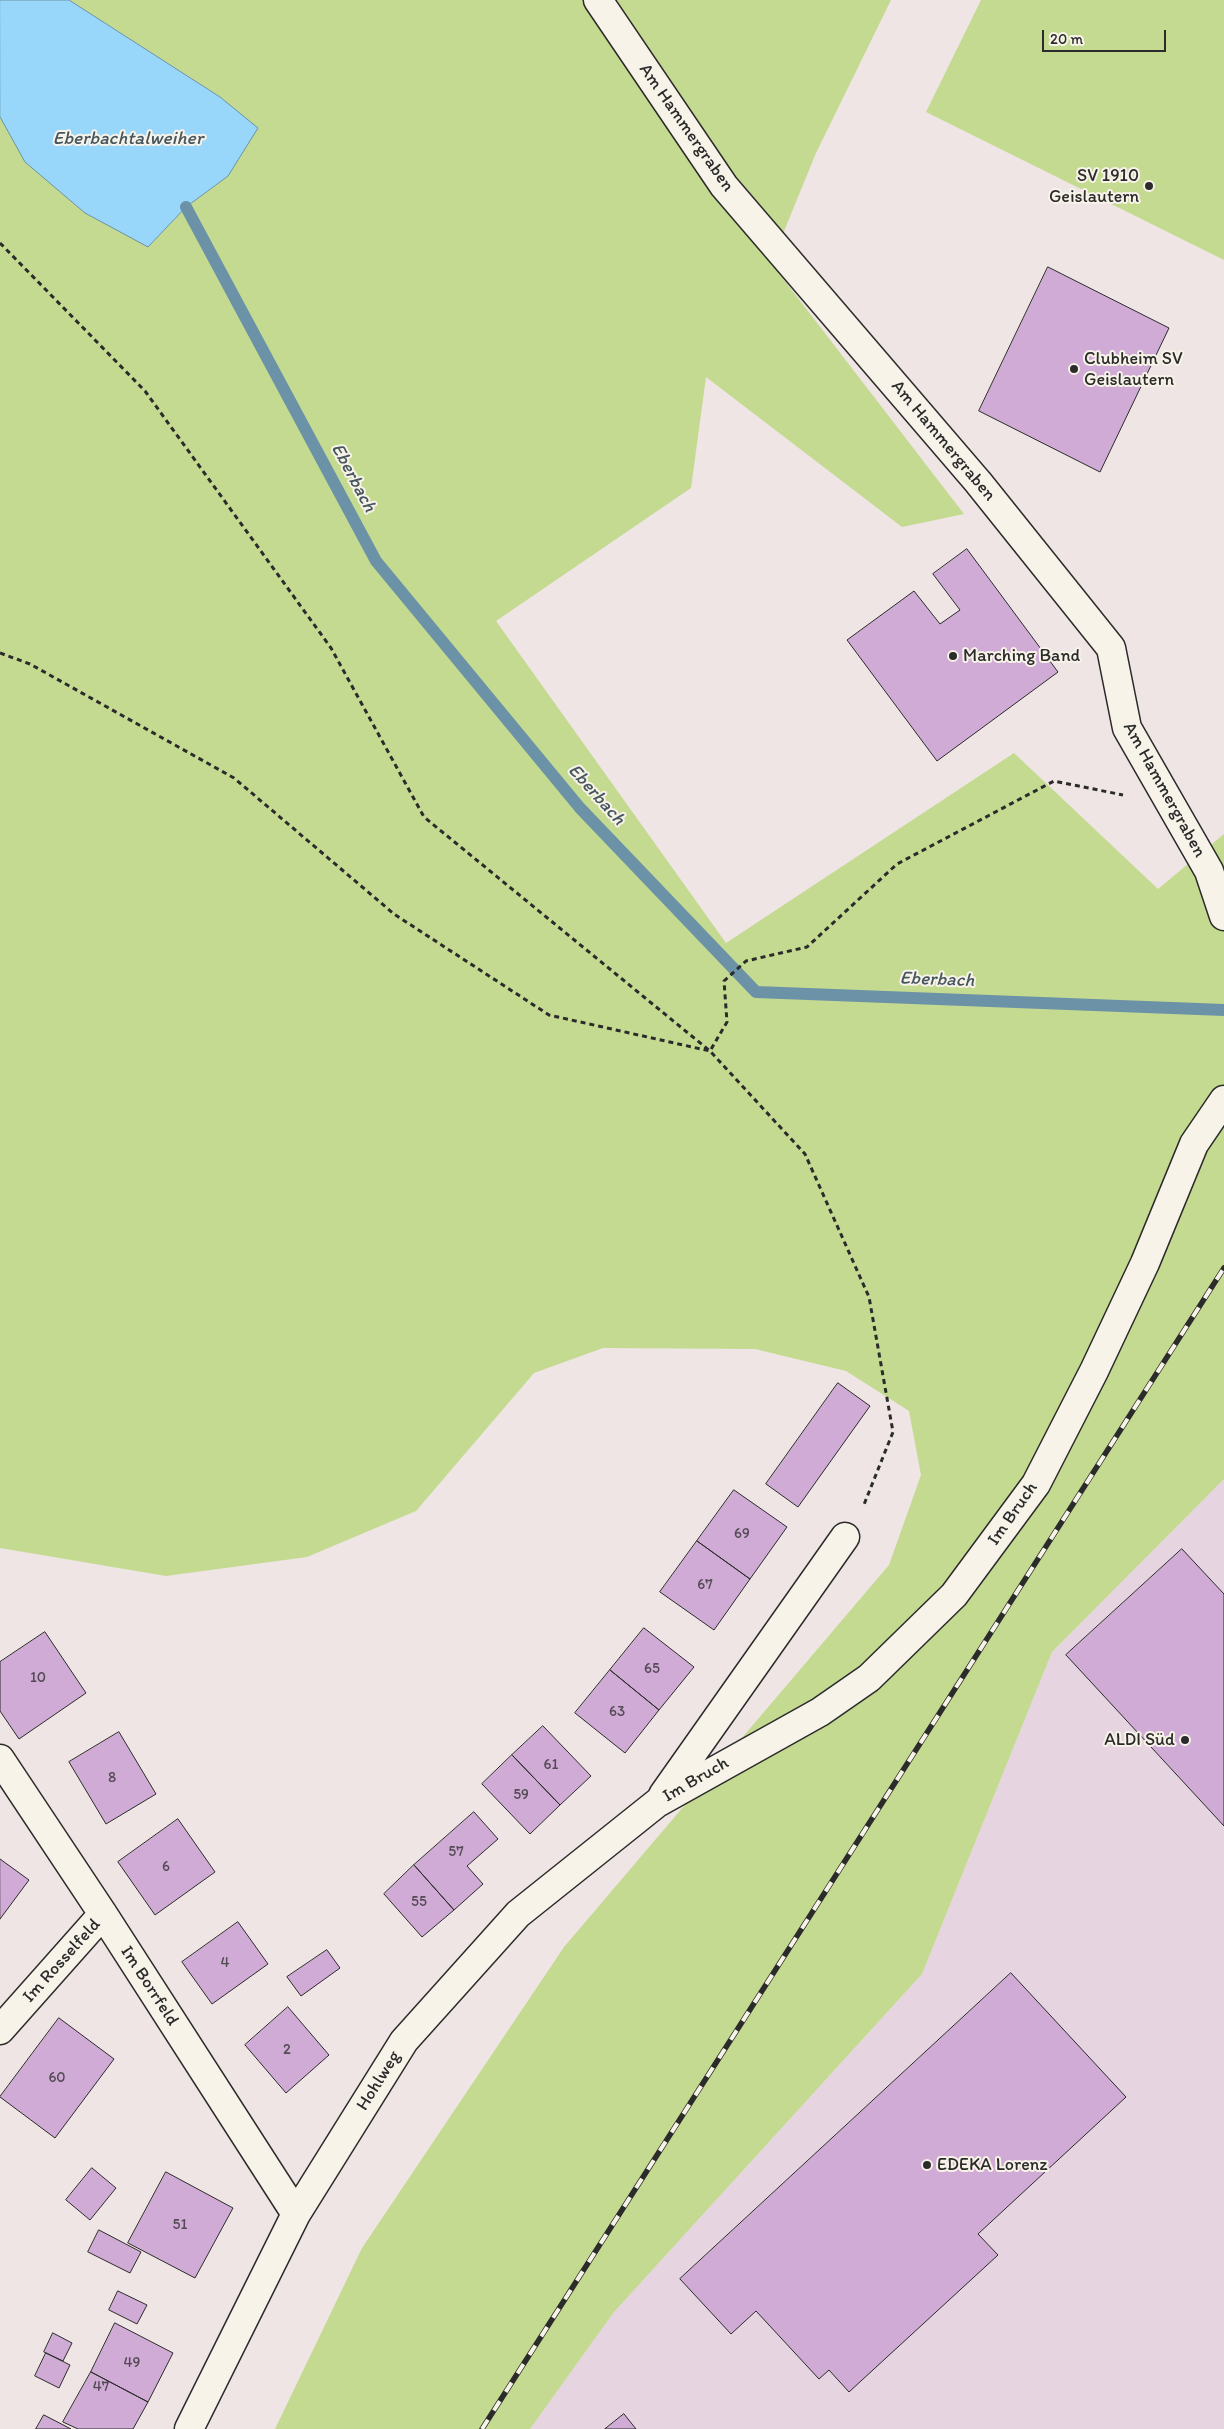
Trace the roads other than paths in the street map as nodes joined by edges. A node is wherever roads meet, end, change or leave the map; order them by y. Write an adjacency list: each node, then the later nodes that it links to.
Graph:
1 (598, 0): 2 (street, Am Hammergraben)
2 (1224, 916)
3 (1224, 1100): 6 (street, Im Bruch)
4 (845, 1537): 6 (street)
5 (0, 1760): 7 (street, Im Borrfeld)
6 (657, 1802): 9 (street, Hohlweg)
7 (103, 1914): 8 (street, Im Rosselfeld); 9 (street, Im Borrfeld)
8 (0, 2030)
9 (296, 2214): 10 (street, Hohlweg)
10 (189, 2429)

